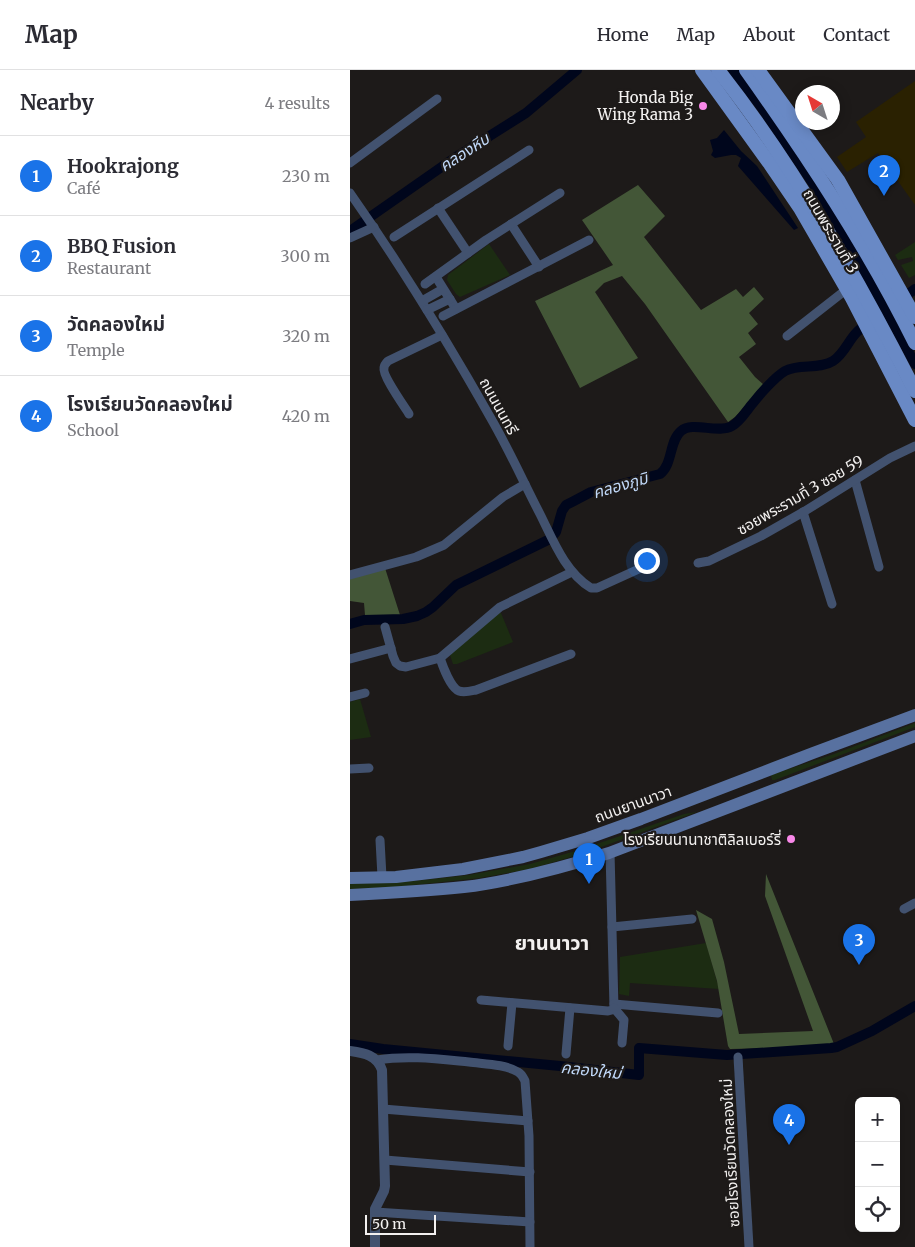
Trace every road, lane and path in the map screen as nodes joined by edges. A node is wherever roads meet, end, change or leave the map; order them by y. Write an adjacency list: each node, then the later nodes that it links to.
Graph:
1 (702, 70): 21 (main road, ถนนพระรามที่ 3)
2 (718, 70): 31 (main road, ถนนพระรามที่ 3)
3 (746, 70): 30 (main road, ถนนพระรามที่ 3)
4 (758, 70): 26 (main road, ถนนพระรามที่ 3)
5 (437, 99): 7 (street)
6 (528, 150): 10 (street)
7 (350, 163)
8 (350, 193): 12 (street, ถนนนนทรี)
9 (560, 193): 11 (street)
10 (438, 208): 13 (street); 16 (street)
11 (512, 224): 16 (street); 17 (street)
12 (372, 225): 14 (street); 23 (street, ถนนนนทรี)
13 (394, 237)
14 (350, 238)
15 (589, 240): 17 (street)
16 (468, 253): 18 (street)
17 (539, 267): 24 (street)
18 (436, 277): 19 (street); 20 (street)
19 (425, 284)
20 (444, 289): 22 (street); 23 (street)
21 (847, 290): 29 (street); 33 (main road, ถนนพระรามที่ 3)
22 (450, 299): 24 (street); 25 (street)
23 (422, 301): 25 (street, ถนนนนทรี)
24 (456, 309): 27 (street)
25 (427, 310): 28 (street, ถนนนนทรี)
26 (913, 313)
27 (444, 316)
28 (442, 335): 32 (street); 36 (street, ถนนนนทรี)
29 (787, 336)
30 (915, 343)
31 (915, 391)
32 (409, 414)
33 (915, 420)
34 (915, 446): 35 (street, ซอยพระรามที่ 3 ซอย 59)
35 (855, 480): 37 (street, ซอยพระรามที่ 3 ซอย 59); 40 (street)
36 (525, 484): 41 (street, ถนนนนทรี); 42 (street)
37 (803, 512): 38 (street, ซอยพระรามที่ 3 ซอย 59); 43 (street)
38 (698, 563)
39 (641, 568): 41 (street, ถนนนนทรี)
40 (879, 568)
41 (572, 572): 47 (street)
42 (350, 574)
43 (832, 604)
44 (385, 627): 45 (street)
45 (391, 648): 47 (street); 48 (street)
46 (571, 654): 47 (street)
47 (440, 658)
48 (350, 659)
49 (365, 693): 50 (street)
50 (350, 697)
51 (915, 715): 56 (main road, ถนนยานนาวา)
52 (915, 736): 55 (main road)
53 (369, 768): 54 (street)
54 (350, 770)
55 (761, 794): 56 (main road); 58 (main road)
56 (692, 800): 59 (main road, ถนนยานนาวา)
57 (380, 840): 59 (street)
58 (610, 852): 61 (main road); 65 (street)
59 (382, 877): 60 (main road, ถนนยานนาวา)
60 (350, 878)
61 (350, 895)
62 (915, 903): 63 (street)
63 (904, 909)
64 (692, 919): 65 (street)
65 (612, 927): 68 (street)
66 (481, 1000): 67 (street)
67 (512, 1003): 69 (street); 72 (street)
68 (614, 1006): 69 (street); 70 (street); 71 (street)
69 (570, 1008): 74 (street)
70 (718, 1012)
71 (622, 1043)
72 (508, 1046)
73 (350, 1051): 76 (street)
74 (566, 1054)
75 (738, 1057): 85 (street, ซอยโรงเรียนวัดคลองใหม่)
76 (377, 1060): 77 (street); 78 (street)
77 (383, 1109): 78 (street); 79 (street)
78 (528, 1121): 80 (street)
79 (385, 1160): 80 (street); 81 (street)
80 (530, 1172): 82 (street)
81 (375, 1212): 82 (street); 83 (street)
82 (530, 1222): 84 (street)
83 (375, 1247)
84 (530, 1247)
85 (749, 1247)

